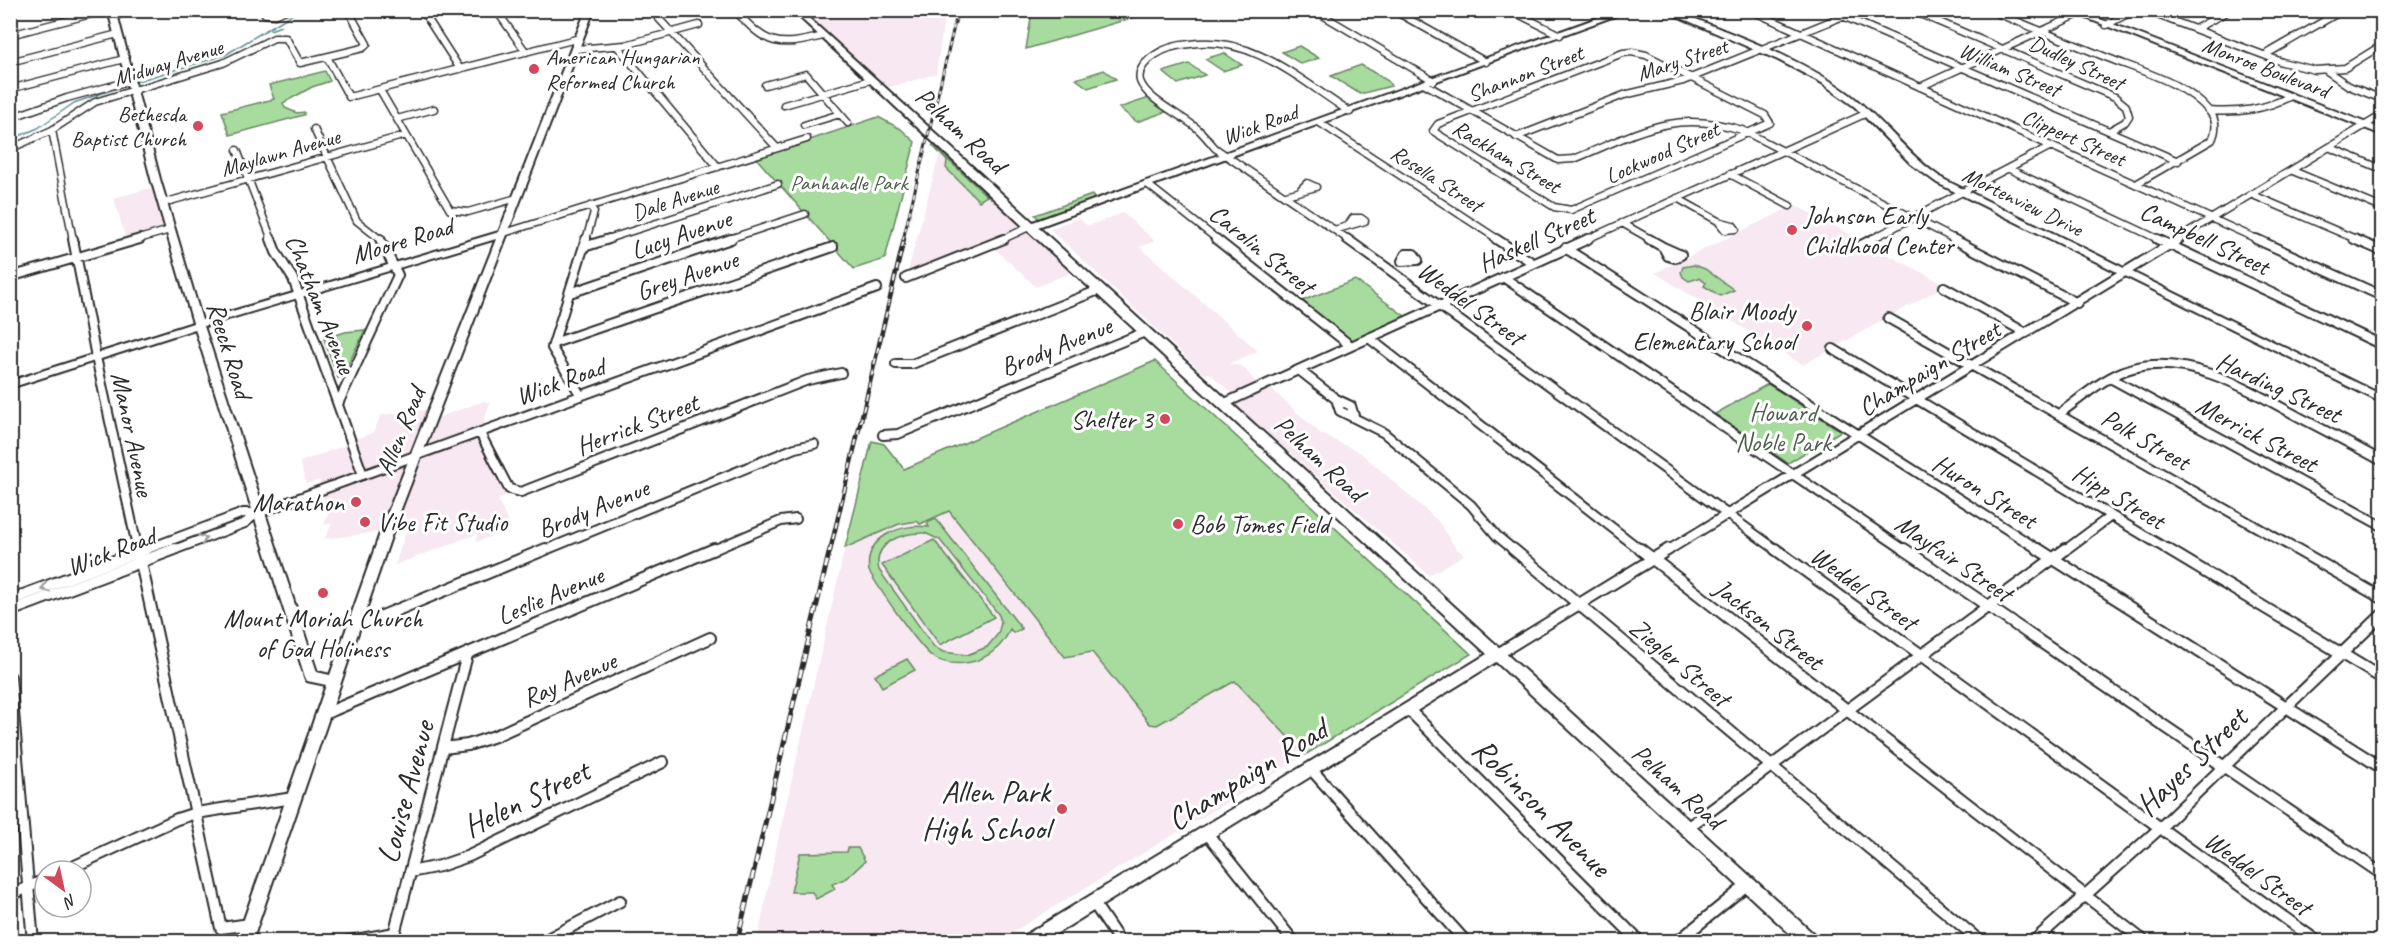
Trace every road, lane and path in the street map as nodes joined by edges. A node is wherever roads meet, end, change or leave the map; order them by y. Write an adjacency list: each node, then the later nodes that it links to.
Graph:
1 (107, 10): 35 (street)
2 (112, 10): 36 (street, Reeck Road)
3 (263, 10): 4 (street)
4 (286, 10)
5 (348, 10): 47 (street)
6 (422, 10): 52 (street)
7 (496, 10): 45 (street)
8 (590, 10): 39 (street, Allen Road)
9 (651, 10): 33 (street)
10 (735, 10): 37 (street)
11 (795, 10): 37 (street, Pelham Road)
12 (1314, 10): 56 (street)
13 (1393, 10): 50 (street)
14 (1510, 10): 38 (street)
15 (1628, 10): 38 (street, Wick Road)
16 (1666, 10): 44 (street, Mortenview Drive)
17 (1750, 10): 34 (street, Clippert Street)
18 (1829, 10): 28 (street, William Street)
19 (1858, 10): 28 (street, Mary Street)
20 (1911, 10): 43 (street, Dudley Street)
21 (1989, 10): 32 (street)
22 (2068, 10): 27 (street, Monroe Boulevard)
23 (2135, 10): 30 (street)
24 (2144, 10): 31 (street)
25 (2230, 10): 31 (street)
26 (2343, 10): 46 (street)
27 (2079, 15): 30 (street, Monroe Boulevard); 32 (street)
28 (1843, 17): 34 (street, Mary Street); 51 (street, William Street)
29 (699, 25): 33 (street)
30 (2106, 25): 63 (street, Monroe Boulevard)
31 (2195, 30): 46 (street)
32 (2042, 32): 43 (street); 68 (street)
33 (671, 33): 41 (street); 89 (street)
34 (1800, 33): 44 (street, Mary Street); 59 (street, Clippert Street)
35 (10, 34)
36 (118, 34): 48 (street, Reeck Road); 49 (street)
37 (821, 35): 55 (street, Pelham Road)
38 (1560, 35): 50 (street, Wick Road)
39 (580, 38): 42 (street, Allen Road); 45 (street)
40 (2382, 45): 53 (street)
41 (617, 46): 42 (street); 97 (street)
42 (576, 49): 110 (street, Allen Road)
43 (2004, 49): 51 (street); 82 (street, Dudley Street)
44 (1758, 50): 54 (street, Mary Street); 70 (street, Mortenview Drive)
45 (526, 52): 52 (street)
46 (2265, 56): 53 (street)
47 (327, 57): 57 (street, Midway Avenue); 61 (street)
48 (124, 59): 57 (street, Reeck Road); 60 (street)
49 (10, 62)
50 (1486, 62): 56 (street, Wick Road)
51 (1963, 68): 59 (street); 82 (street, William Street)
52 (460, 69): 61 (street)
53 (2326, 71): 64 (street)
54 (1691, 78): 67 (street, Shannon Street); 84 (street, Lockwood Street); 86 (street, Mary Street)
55 (868, 79): 62 (street); 123 (street, Pelham Road)
56 (1429, 82): 67 (street); 69 (street, Wick Road)
57 (130, 85): 73 (street); 80 (street, Midway Avenue); 112 (street, Reeck Road)
58 (765, 86): 62 (street)
59 (1920, 87): 88 (street, Clippert Street)
60 (10, 89)
61 (380, 90): 74 (street)
62 (822, 92): 65 (street); 71 (street)
63 (2291, 96): 68 (street); 78 (street, Monroe Boulevard)
64 (2382, 99)
65 (784, 105)
66 (434, 109): 74 (street)
67 (1471, 111): 81 (street, Shannon Street); 86 (street)
68 (2209, 111): 96 (street)
69 (1350, 112): 76 (street, Wick Road); 94 (street, Weddel Street)
70 (1867, 113): 93 (street, Haskell Street); 107 (street, Mortenview Drive)
71 (840, 114): 75 (street); 77 (street)
72 (2382, 115): 78 (street, Champaign Street)
73 (10, 118)
74 (397, 119): 85 (street)
75 (848, 123)
76 (1320, 123): 94 (street, Wick Road); 136 (street, Rosella Street)
77 (804, 125)
78 (2367, 126): 83 (street, Monroe Boulevard); 90 (street, Champaign Street)
79 (314, 129): 95 (street)
80 (52, 130): 91 (street, Midway Avenue); 134 (street, Manor Avenue)
81 (1433, 130): 116 (street, Rackham Street)
82 (2109, 131): 96 (street, William Street)
83 (2382, 132)
84 (1750, 133): 86 (street); 93 (street); 116 (street, Lockwood Street)
85 (406, 135): 95 (street, Maylawn Avenue); 110 (street)
86 (1516, 137)
87 (807, 139): 89 (street, Moore Road)
88 (2051, 146): 99 (street); 105 (street, Clippert Street)
89 (777, 148): 97 (street, Moore Road)
90 (2331, 148): 98 (street); 100 (street, Champaign Street)
91 (10, 149)
92 (237, 150): 102 (street, Chatham Avenue)
93 (1782, 150): 101 (street, Haskell Street); 118 (street)
94 (1226, 156): 104 (street, Wick Road); 108 (street, Weddel Street)
95 (327, 158): 102 (street, Maylawn Avenue); 137 (street)
96 (2178, 161): 105 (street)
97 (718, 167): 113 (street, Moore Road)
98 (2382, 168)
99 (2009, 169): 107 (street); 128 (street, Campbell Street)
100 (2293, 171): 109 (street, Champaign Street); 115 (street)
101 (1730, 174): 111 (street, Haskell Street); 114 (street)
102 (248, 179): 112 (street, Maylawn Avenue); 147 (street, Chatham Avenue)
103 (778, 184): 129 (street, Dale Avenue)
104 (1147, 184): 123 (street, Wick Road); 158 (street, Carolin Street)
105 (2136, 184): 119 (street, Clippert Street)
106 (1302, 189): 108 (street)
107 (1962, 193): 118 (street); 139 (street, Mortenview Drive)
108 (1286, 195): 125 (street, Weddel Street)
109 (2253, 195): 119 (street, Champaign Street); 133 (street)
110 (518, 198): 126 (street, Allen Road)
111 (1677, 198): 120 (street); 121 (street, Haskell Street)
112 (162, 203): 124 (street, Reeck Road)
113 (590, 206): 126 (street, Moore Road); 129 (street)
114 (1790, 206)
115 (2382, 208)
116 (1564, 210)
117 (805, 214): 146 (street, Lucy Avenue)
118 (1913, 218): 127 (street); 149 (street)
119 (2213, 219): 128 (street, Champaign Street); 148 (street, Clippert Street)
120 (1718, 221)
121 (1622, 223): 131 (street); 132 (street, Haskell Street)
122 (1349, 224): 125 (street)
123 (1029, 227): 142 (street, Wick Road); 145 (street, Pelham Road)
124 (170, 230): 134 (street); 152 (street, Reeck Road)
125 (1334, 230): 138 (street, Weddel Street)
126 (504, 232): 137 (street, Moore Road); 177 (street, Allen Road)
127 (1861, 245)
128 (2170, 245): 139 (street, Champaign Street); 157 (street, Campbell Street)
129 (584, 247): 146 (street)
130 (833, 247): 156 (street, Grey Avenue)
131 (1663, 247)
132 (1566, 248): 136 (street, Haskell Street); 175 (street, Huron Street)
133 (2382, 251)
134 (76, 258): 140 (street); 160 (street, Manor Avenue)
135 (1402, 261): 138 (street, Weddel Street)
136 (1533, 263): 141 (street, Haskell Street)
137 (394, 266): 147 (street, Moore Road); 170 (street)
138 (1387, 268): 150 (street, Weddel Street)
139 (2125, 273): 149 (street, Champaign Street); 169 (street, Mortenview Drive)
140 (10, 277)
141 (1503, 277): 150 (street, Haskell Street); 179 (street, Mayfair Street)
142 (906, 278)
143 (1944, 287): 154 (street)
144 (877, 288): 167 (street, Wick Road)
145 (1099, 290): 153 (street, Pelham Road); 161 (street)
146 (570, 293): 156 (street)
147 (298, 294): 152 (street, Moore Road); 170 (street, Chatham Avenue)
148 (2382, 296)
149 (2077, 303): 154 (street, Champaign Street)
150 (1439, 306): 155 (street, Haskell Street); 182 (street, Weddel Street)
151 (1888, 318): 162 (street, Polk Street)
152 (198, 325): 160 (street, Moore Road); 181 (street, Reeck Road)
153 (1145, 332): 171 (street, Pelham Road); 174 (street, Brody Avenue)
154 (2026, 333): 162 (street, Champaign Street)
155 (1369, 338): 158 (street, Haskell Street); 188 (street, Jackson Street)
156 (554, 343): 167 (street)
157 (2382, 345)
158 (1350, 346): 163 (street, Haskell Street)
159 (1833, 349): 168 (street, Hipp Street)
160 (96, 357): 166 (street, Moore Road); 186 (street, Manor Avenue)
161 (896, 364)
162 (1973, 365): 168 (street, Champaign Street); 172 (street, Polk Street)
163 (1299, 370): 171 (street, Haskell Street); 192 (street, Ziegler Street)
164 (841, 373): 173 (street, Herrick Street)
165 (2112, 379): 172 (street, Harding Street); 178 (street, Harding Street); 185 (street, Merrick Street)
166 (10, 385)
167 (581, 396): 173 (street, Wick Road)
168 (1918, 399): 175 (street, Champaign Street); 183 (street, Hipp Street)
169 (2382, 399)
170 (338, 404): 180 (street, Chatham Avenue)
171 (1223, 404): 200 (street, Pelham Road)
172 (2058, 414): 190 (street, Polk Street)
173 (480, 433): 177 (street, Wick Road)
174 (883, 435)
175 (1859, 435): 179 (street, Champaign Street); 187 (street, Huron Street)
176 (814, 444): 196 (street, Brody Avenue)
177 (416, 456): 180 (street, Wick Road); 196 (street, Allen Road)
178 (2382, 461)
179 (1794, 474): 182 (street, Champaign Street); 193 (street, Mayfair Street)
180 (363, 475): 181 (street, Wick Road)
181 (258, 513): 186 (street, Wick Road); 189 (street, Wick Road, one-way to 181); 204 (street, Reeck Road)
182 (1726, 515): 188 (street, Champaign Street); 201 (street, Weddel Street)
183 (2111, 516): 187 (street); 198 (street, Hipp Street)
184 (796, 519): 199 (street, Leslie Avenue)
185 (2382, 526)
186 (137, 553): 189 (street, Manor Avenue); 191 (street, Wick Road, one-way to 191)
187 (2053, 558): 193 (street); 205 (street, Huron Street)
188 (1653, 560): 192 (street, Champaign Street); 207 (street, Jackson Street)
189 (140, 563): 194 (street, Wick Road); 216 (street, Manor Avenue)
190 (2382, 598)
191 (10, 600)
192 (1579, 605): 200 (street, Champaign Street); 212 (street, Ziegler Street)
193 (1988, 606): 201 (street); 211 (street, Mayfair Street)
194 (10, 611)
195 (2382, 615): 198 (street, Hayes Street)
196 (354, 623): 204 (street, Allen Road)
197 (710, 639): 209 (street, Ray Avenue)
198 (2342, 654): 203 (street, Hipp Street); 205 (street, Hayes Street)
199 (467, 655): 208 (street, Leslie Avenue); 209 (street, Louise Avenue)
200 (1496, 655): 206 (street, Champaign Road); 217 (street, Pelham Road)
201 (1922, 656): 207 (street); 218 (street, Weddel Street)
202 (10, 677): 225 (street)
203 (2382, 678)
204 (334, 681): 208 (street, Allen Road)
205 (2285, 706): 211 (street, Hayes Street); 214 (street, Huron Street)
206 (1408, 709): 213 (street, Champaign Road); 240 (street, Robinson Avenue)
207 (1847, 711): 212 (street); 227 (street, Jackson Street)
208 (322, 715): 215 (street, Allen Road)
209 (442, 748): 221 (street, Louise Avenue)
210 (663, 762): 221 (street, Helen Street)
211 (2223, 765): 218 (street, Hayes Street); 222 (street, Mayfair Street)
212 (1772, 766): 217 (street); 243 (street, Ziegler Street)
213 (1311, 768): 219 (street, Champaign Road); 239 (street)
214 (2382, 768)
215 (293, 798): 216 (street); 230 (street, Allen Road)
216 (196, 813): 220 (street); 230 (street, Manor Avenue)
217 (1687, 828): 223 (street, Pelham Road)
218 (2160, 828): 227 (street, Hayes Street); 246 (street, Weddel Street)
219 (1206, 832): 229 (street, Champaign Road); 238 (street)
220 (90, 859)
221 (410, 872): 231 (street, Louise Avenue)
222 (2382, 874)
223 (1748, 884): 241 (street); 242 (street, Pelham Road)
224 (33, 885): 225 (street)
225 (29, 887): 226 (street); 232 (street)
226 (10, 896)
227 (2086, 896): 244 (street, Hayes Street); 245 (street, Jackson Street)
228 (620, 901): 235 (street)
229 (1093, 902): 236 (street, Champaign Road); 237 (street)
230 (250, 924): 233 (street, Allen Road)
231 (394, 937): 234 (street)
232 (33, 942)
233 (244, 942)
234 (344, 942)
235 (542, 942)
236 (1028, 942)
237 (1120, 942)
238 (1293, 942)
239 (1466, 942)
240 (1640, 942)
241 (1677, 942)
242 (1811, 942)
243 (1981, 942)
244 (2033, 942)
245 (2145, 942)
246 (2318, 942)

